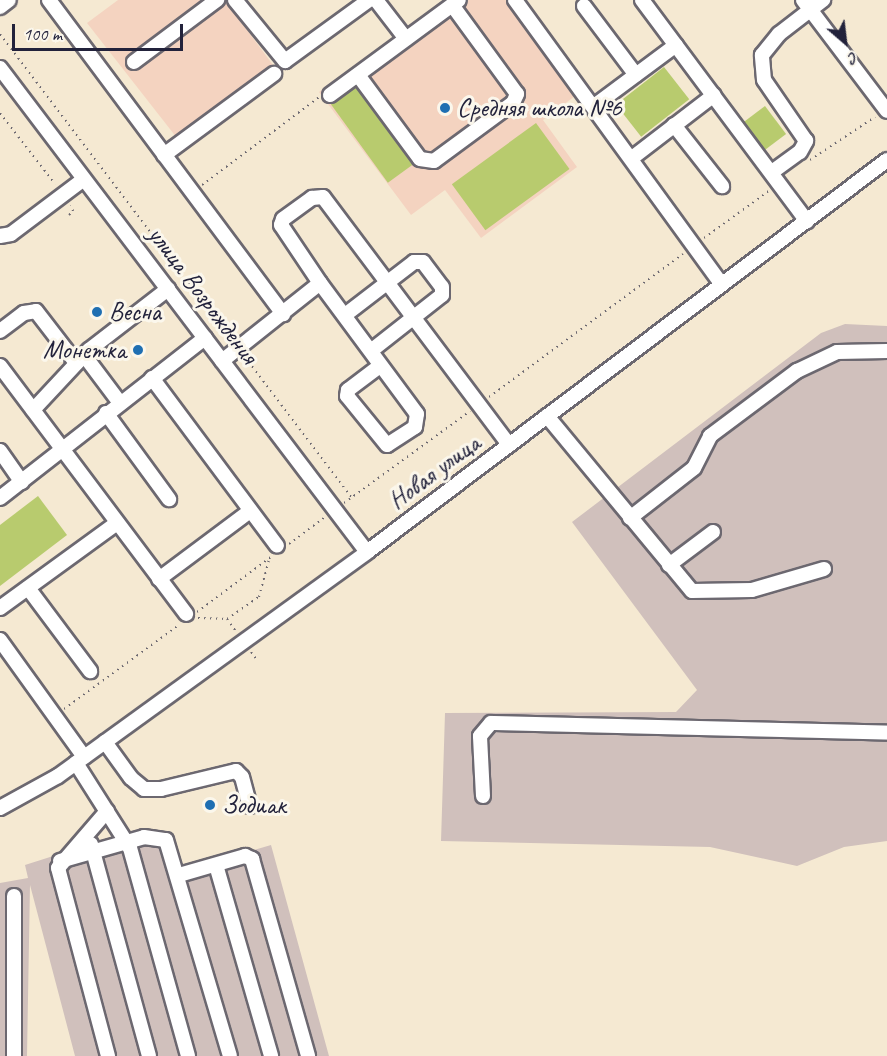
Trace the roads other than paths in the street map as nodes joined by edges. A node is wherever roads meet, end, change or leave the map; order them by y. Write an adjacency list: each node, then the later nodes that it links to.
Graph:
1 (49, 0): 24 (street)
2 (217, 0): 14 (street)
3 (235, 0): 4 (street)
4 (369, 0)
5 (376, 0): 12 (street)
6 (516, 0): 21 (street)
7 (642, 0): 13 (street)
8 (823, 0): 10 (street)
9 (455, 3): 12 (street); 17 (street)
10 (806, 5): 22 (street); 27 (street)
11 (584, 6): 18 (street)
12 (406, 39): 17 (street)
13 (676, 45): 18 (street); 20 (street)
14 (134, 62)
15 (0, 68): 28 (street, улица Возрождения)
16 (274, 74): 24 (street)
17 (358, 75): 19 (street)
18 (636, 75): 21 (street)
19 (330, 95)
20 (714, 95): 23 (street); 27 (street)
21 (594, 106): 25 (street)
22 (887, 111)
23 (674, 125): 25 (street); 29 (street)
24 (164, 155): 36 (street)
25 (632, 158): 34 (street)
26 (887, 160): 30 (street, Новая улица)
27 (772, 172): 30 (street)
28 (84, 179): 31 (street); 35 (street, улица Возрождения)
29 (722, 186)
30 (807, 221): 34 (street, Новая улица)
31 (0, 236)
32 (388, 282): 33 (street); 37 (street); 38 (street); 38 (street)
33 (320, 283): 36 (street); 37 (street)
34 (721, 284): 51 (street, Новая улица)
35 (168, 289): 40 (street, улица Возрождения); 43 (street)
36 (283, 314): 44 (street)
37 (345, 315): 41 (street)
38 (413, 317): 41 (street); 52 (street)
39 (0, 331): 43 (street)
40 (205, 338): 44 (street, улица Возрождения); 47 (street)
41 (372, 350): 46 (street)
42 (887, 351): 59 (street)
43 (80, 359): 48 (street); 49 (street)
44 (222, 361): 63 (street, улица Возрождения)
45 (0, 366): 49 (street)
46 (380, 366): 46 (street)
47 (152, 378): 48 (street); 58 (street)
48 (120, 403): 50 (street)
49 (33, 410): 53 (street)
50 (106, 413): 53 (street); 57 (street)
51 (547, 416): 52 (street, Новая улица); 59 (street)
52 (509, 445): 63 (street, Новая улица)
53 (62, 449): 55 (street); 60 (street)
54 (0, 451): 55 (street)
55 (22, 482): 56 (street)
56 (0, 498)
57 (169, 500)
58 (250, 511): 62 (street); 66 (street)
59 (630, 518): 64 (street)
60 (117, 523): 66 (street); 67 (street)
61 (713, 532): 64 (street)
62 (277, 546)
63 (367, 552): 74 (street, Новая улица)
64 (669, 566): 65 (street)
65 (824, 568)
66 (159, 579): 69 (street)
67 (28, 588): 68 (street); 72 (street)
68 (0, 608)
69 (188, 616)
70 (0, 640): 71 (street)
71 (4, 656): 75 (street)
72 (90, 671)
73 (887, 733): 76 (street)
74 (105, 742): 75 (street, Новая улица); 77 (street)
75 (80, 760): 78 (street, Новая улица); 79 (street)
76 (483, 796)
77 (250, 806)
78 (0, 808)
79 (108, 811): 80 (street); 81 (street)
80 (88, 832): 82 (street); 83 (street)
81 (127, 841): 82 (street); 85 (street); 90 (street)
82 (93, 851): 83 (street); 89 (street)
83 (60, 861): 88 (street)
84 (216, 864): 85 (street); 92 (street); 93 (street)
85 (179, 875): 91 (street)
86 (14, 896): 87 (street)
87 (14, 1056)
88 (108, 1056)
89 (149, 1056)
90 (188, 1056)
91 (230, 1056)
92 (271, 1056)
93 (308, 1056)

